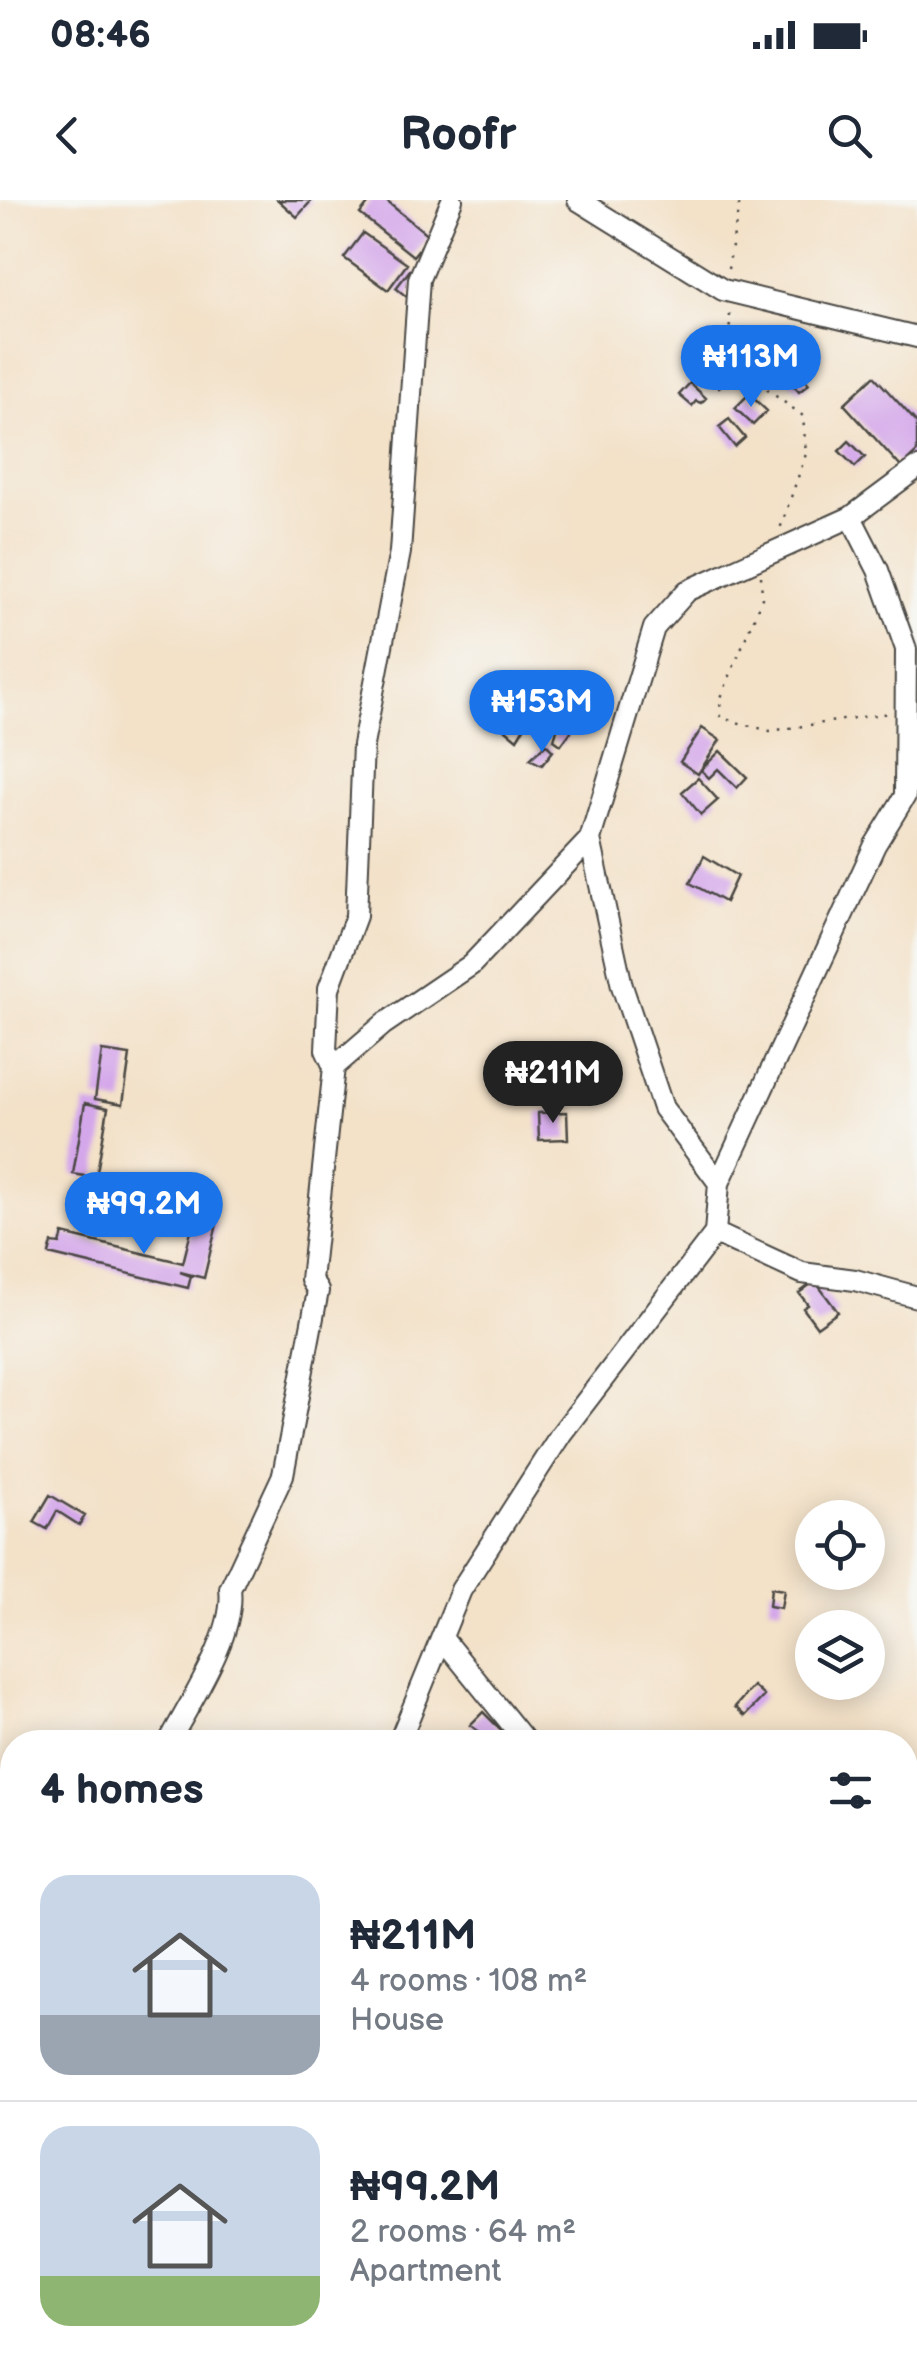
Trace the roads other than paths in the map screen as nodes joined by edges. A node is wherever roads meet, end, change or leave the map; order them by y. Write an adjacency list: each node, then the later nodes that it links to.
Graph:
1 (452, 200): 7 (street)
2 (578, 200): 3 (street)
3 (917, 337)
4 (915, 474): 5 (street)
5 (851, 517): 6 (street); 8 (street)
6 (590, 839): 7 (street); 8 (street)
7 (334, 1067): 12 (street)
8 (719, 1182): 9 (street)
9 (715, 1233): 10 (street); 11 (street)
10 (917, 1297)
11 (442, 1638): 13 (street); 14 (street)
12 (175, 1730)
13 (403, 1730)
14 (516, 1730)

